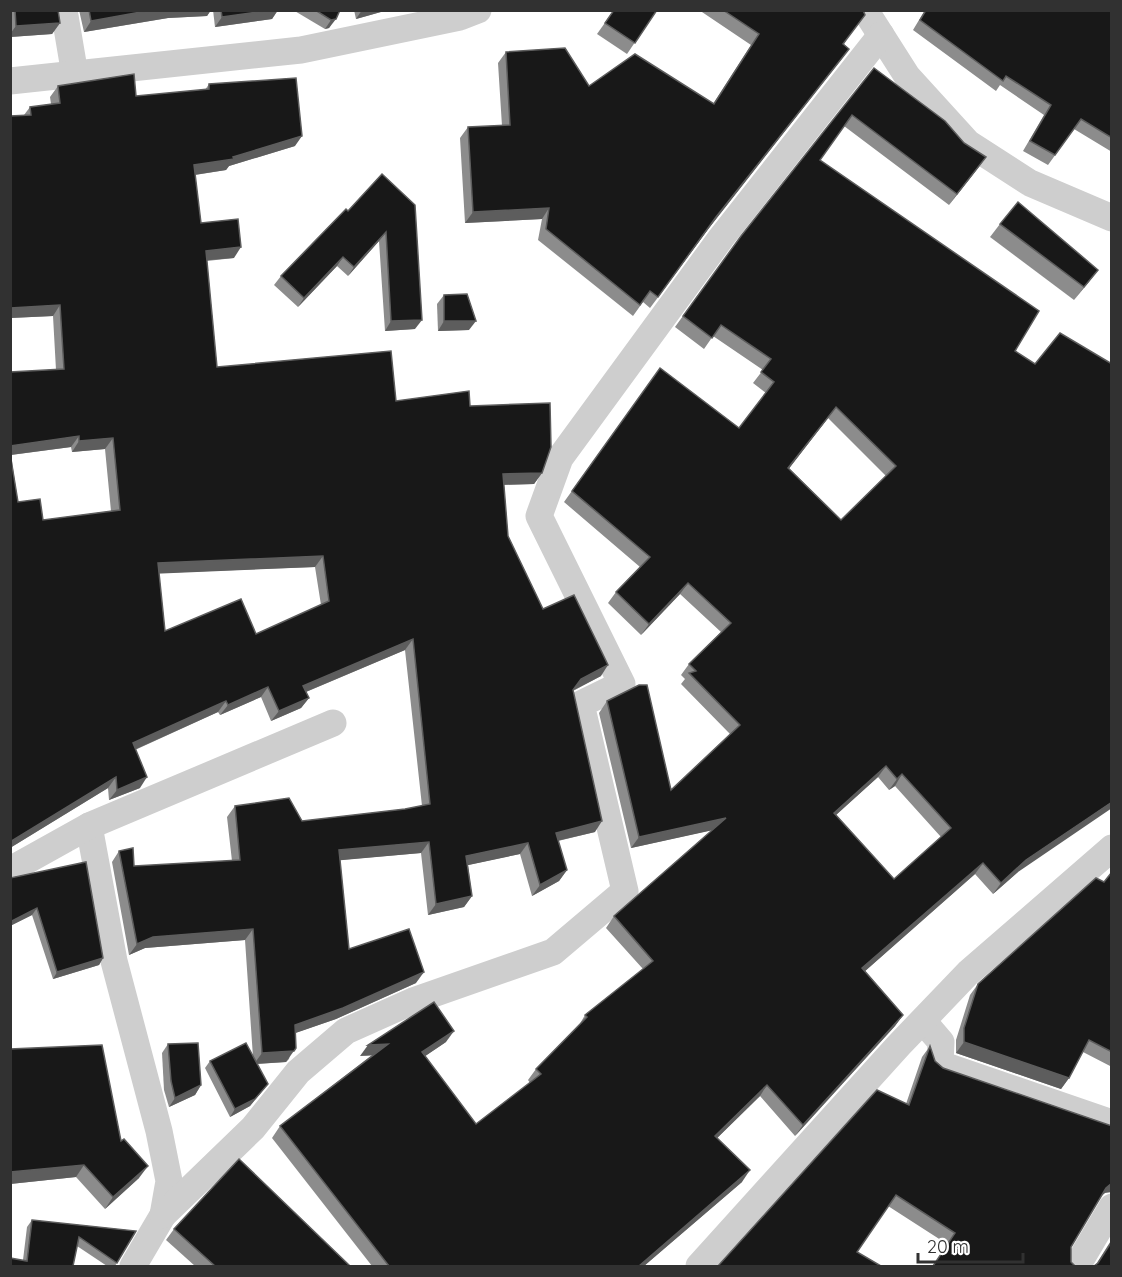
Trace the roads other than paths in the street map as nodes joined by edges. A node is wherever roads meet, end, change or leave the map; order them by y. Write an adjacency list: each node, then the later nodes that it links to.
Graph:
1 (64, 10): 5 (street)
2 (478, 10): 5 (street)
3 (865, 10): 4 (street)
4 (881, 35): 7 (street); 15 (street)
5 (75, 75): 6 (street)
6 (10, 81)
7 (1112, 218)
8 (333, 723): 9 (street)
9 (89, 826): 11 (street); 15 (street)
10 (1112, 848): 12 (street)
11 (10, 870)
12 (923, 1021): 13 (street); 17 (street)
13 (1112, 1123)
14 (1112, 1208): 18 (street)
15 (163, 1215): 16 (street)
16 (133, 1266)
17 (699, 1266)
18 (1077, 1266)

